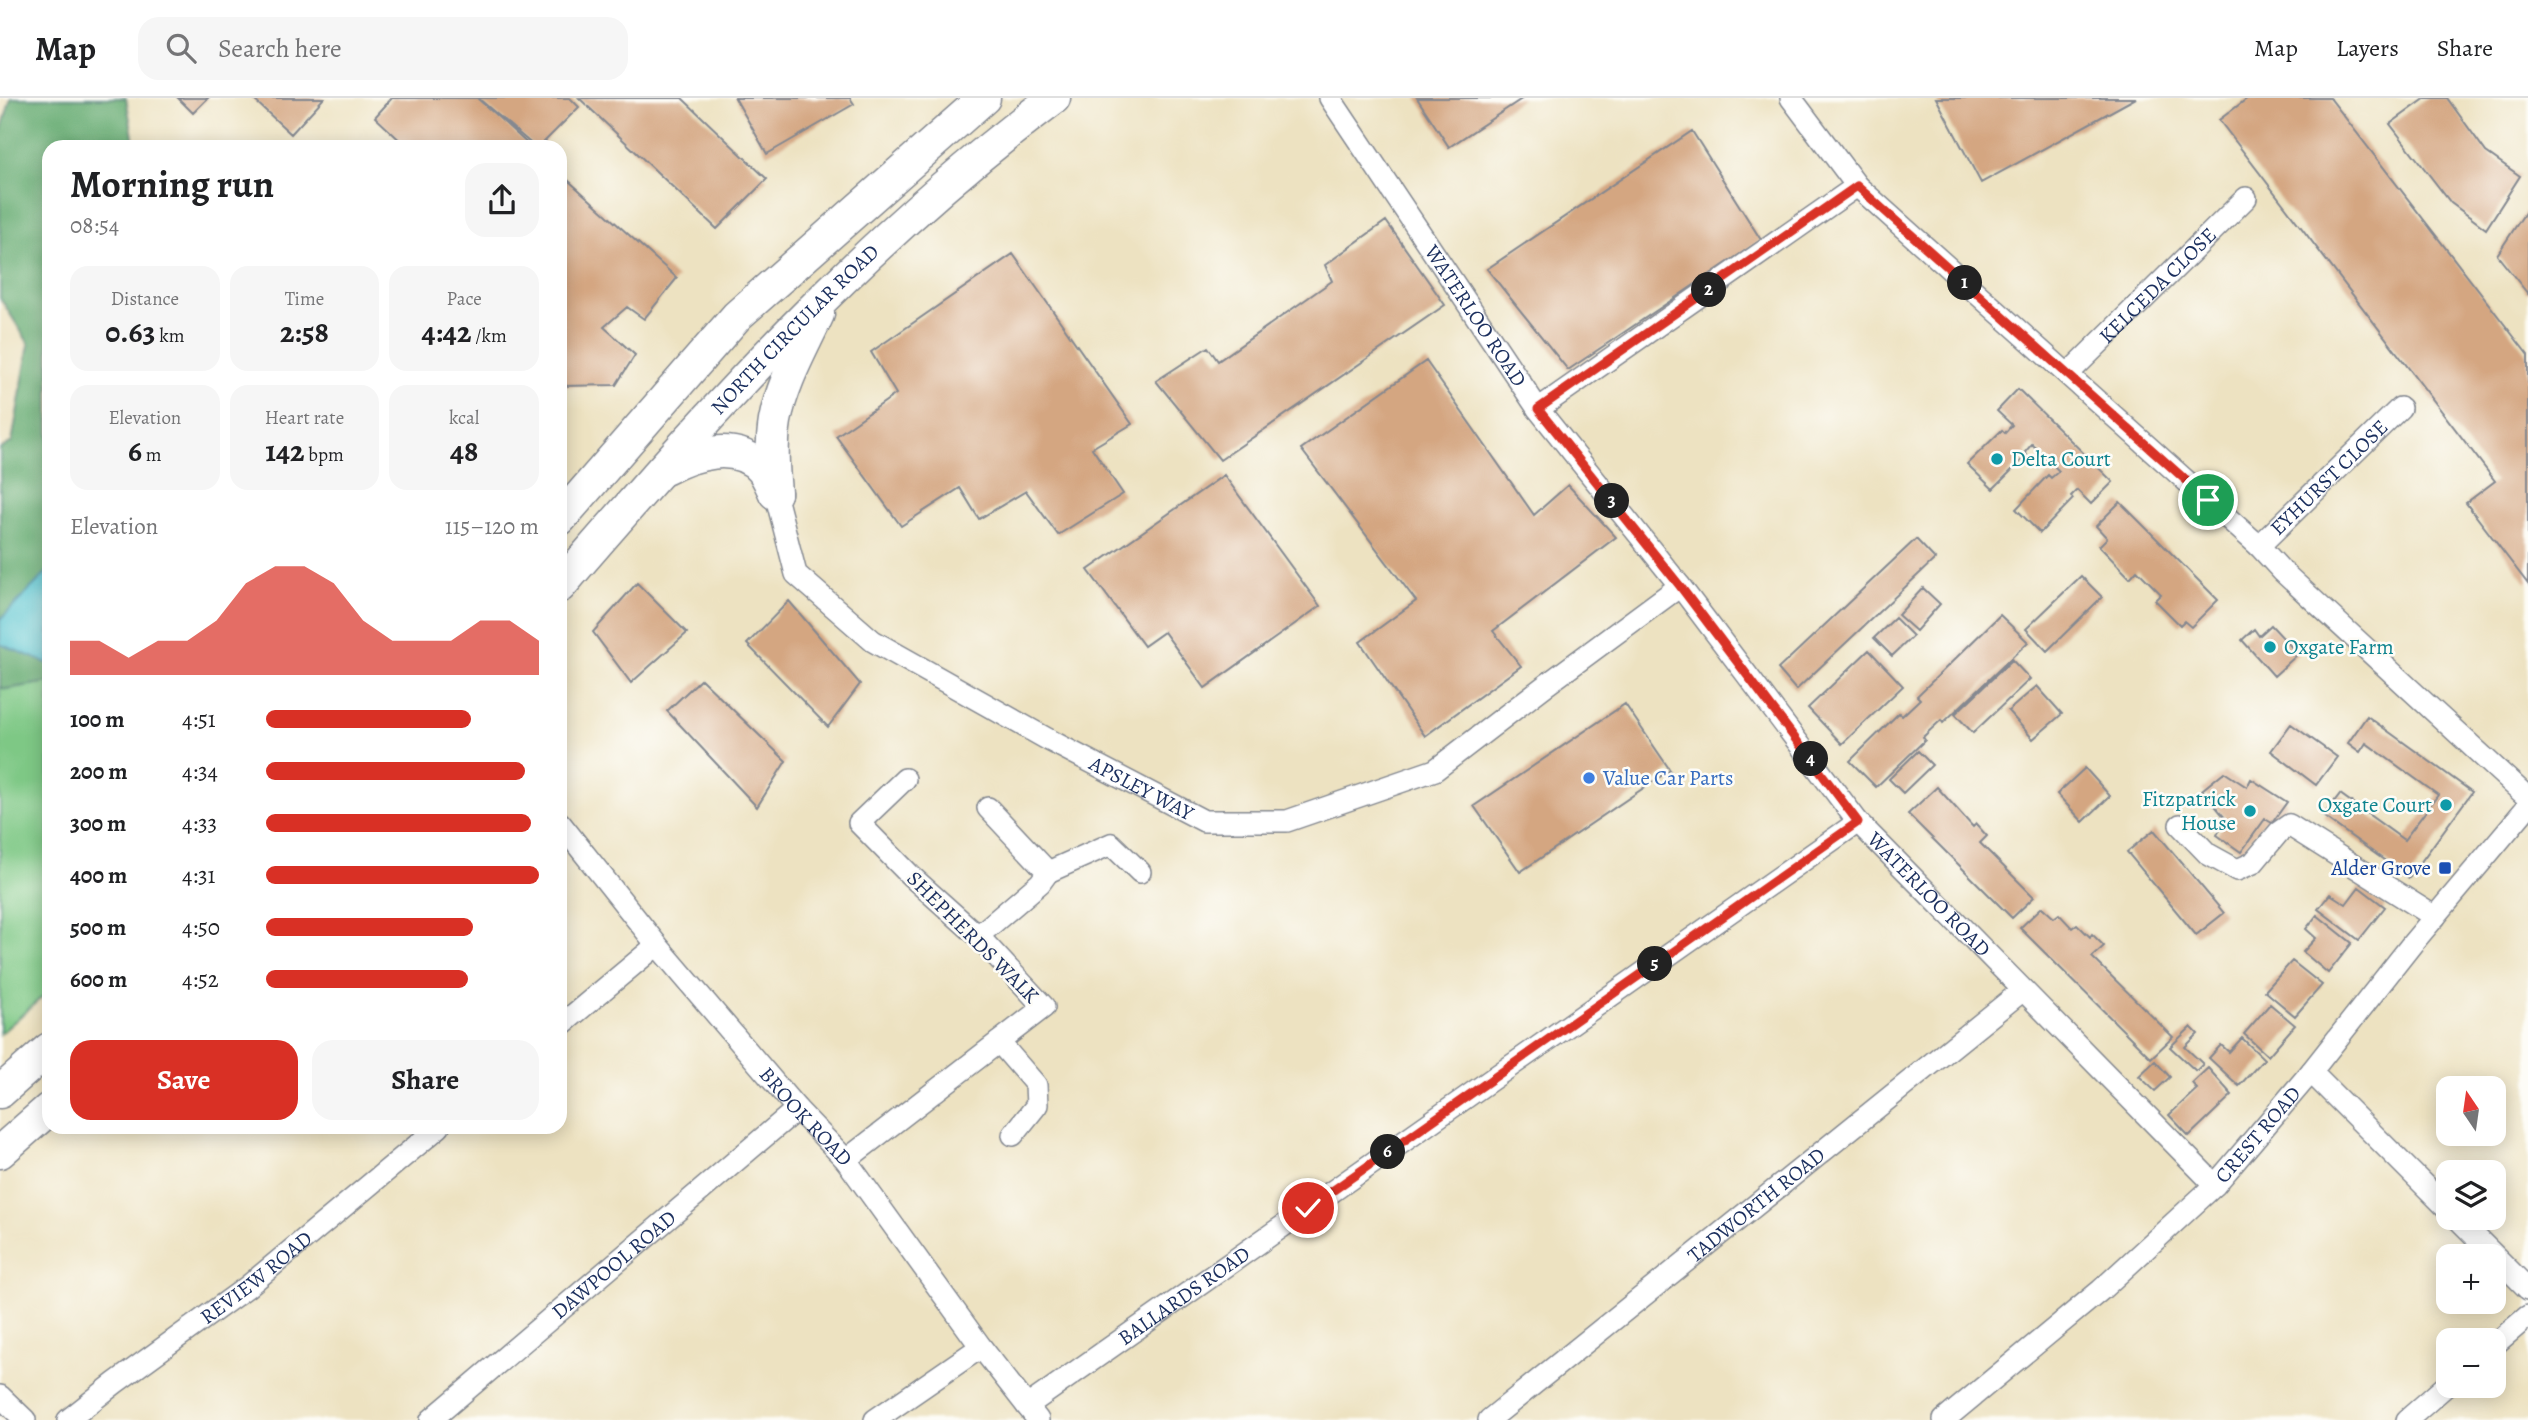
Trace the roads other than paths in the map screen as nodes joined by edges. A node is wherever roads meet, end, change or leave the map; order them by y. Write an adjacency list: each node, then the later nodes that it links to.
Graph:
1 (984, 98): 13 (highway, NORTH CIRCULAR ROAD)
2 (1054, 98): 7 (highway, NORTH CIRCULAR ROAD)
3 (1330, 98): 10 (street, WATERLOO ROAD)
4 (1791, 98): 5 (street)
5 (1857, 186): 8 (street); 10 (street)
6 (2246, 198): 8 (street, KELCEDA CLOSE)
7 (827, 292): 11 (highway, NORTH CIRCULAR ROAD); 12 (highway)
8 (2068, 374): 14 (street)
9 (2400, 408): 14 (street, EYHURST CLOSE)
10 (1538, 409): 16 (street, WATERLOO ROAD)
11 (657, 472): 12 (highway); 15 (highway, NORTH CIRCULAR ROAD)
12 (775, 492): 16 (street, APSLEY WAY)
13 (567, 511)
14 (2259, 546): 18 (street)
15 (567, 578)
16 (1680, 586): 21 (street, WATERLOO ROAD)
17 (905, 779): 27 (street, SHEPHERDS WALK)
18 (2528, 798)
19 (2528, 806): 26 (street, CREST ROAD)
20 (988, 808): 24 (street)
21 (1858, 822): 29 (street, WATERLOO ROAD); 50 (street, BALLARDS ROAD)
22 (2180, 825): 26 (street)
23 (567, 831): 28 (street, BROOK ROAD)
24 (1048, 872): 25 (street); 27 (street)
25 (1140, 872)
26 (2435, 917): 33 (street, CREST ROAD)
27 (978, 936): 31 (street, SHEPHERDS WALK)
28 (657, 945): 30 (street); 35 (street, BROOK ROAD)
29 (2022, 990): 41 (street, WATERLOO ROAD); 55 (street, TADWORTH ROAD)
30 (567, 1020)
31 (999, 1042): 38 (street); 40 (street, SHEPHERDS WALK)
32 (42, 1055): 34 (highway)
33 (2311, 1072): 41 (street, CREST ROAD); 42 (street)
34 (0, 1092)
35 (797, 1109): 40 (street, BROOK ROAD); 53 (street, DAWPOOL ROAD)
36 (42, 1115): 39 (highway)
37 (431, 1134): 52 (street, REVIEW ROAD)
38 (1013, 1135)
39 (0, 1152)
40 (846, 1160): 47 (street, BROOK ROAD)
41 (2215, 1185): 56 (street, CREST ROAD)
42 (2436, 1197)
43 (2469, 1230): 44 (street)
44 (2528, 1289)
45 (2528, 1316): 46 (street)
46 (2506, 1335)
47 (981, 1347): 50 (street, BROOK ROAD); 54 (street)
48 (2436, 1395): 57 (street)
49 (0, 1396): 51 (street)
50 (1032, 1413)
51 (25, 1420)
52 (68, 1420)
53 (431, 1420)
54 (875, 1420)
55 (1489, 1420)
56 (1944, 1420)
57 (2407, 1420)

